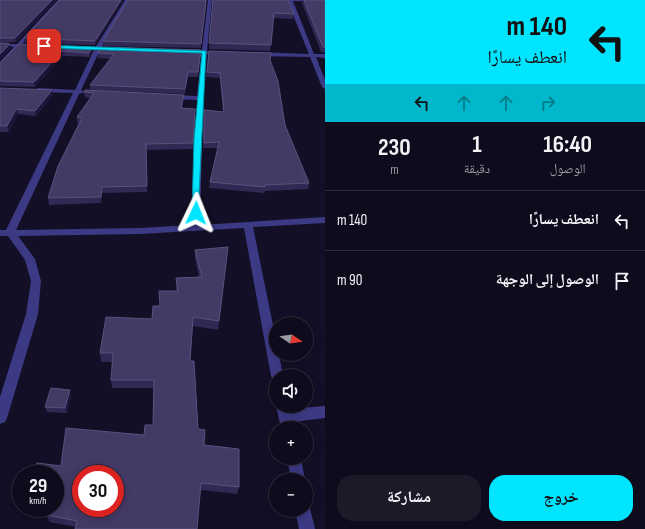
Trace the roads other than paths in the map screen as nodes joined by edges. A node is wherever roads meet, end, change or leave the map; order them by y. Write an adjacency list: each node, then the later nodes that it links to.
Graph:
1 (60, 0): 7 (street)
2 (127, 0): 18 (street)
3 (210, 0): 10 (street)
4 (290, 0): 5 (street); 13 (street)
5 (325, 1)
6 (0, 45): 7 (street)
7 (18, 45): 8 (street); 15 (street)
8 (40, 46)
9 (182, 51): 10 (street)
10 (204, 52): 11 (street); 21 (street)
11 (227, 53)
12 (250, 54): 13 (street)
13 (312, 55): 14 (street); 16 (street)
14 (325, 56)
15 (0, 65)
16 (325, 87)
17 (31, 90): 18 (street)
18 (77, 92): 19 (street); 25 (street)
19 (92, 92)
20 (162, 96): 21 (street)
21 (200, 98): 24 (street)
22 (325, 220): 23 (street)
23 (248, 224): 24 (street); 27 (street)
24 (195, 228): 25 (street)
25 (10, 232): 26 (street); 30 (street)
26 (0, 233)
27 (276, 369)
28 (325, 412): 29 (street)
29 (286, 417)
30 (0, 418)
31 (304, 517): 32 (street)
32 (307, 529)

